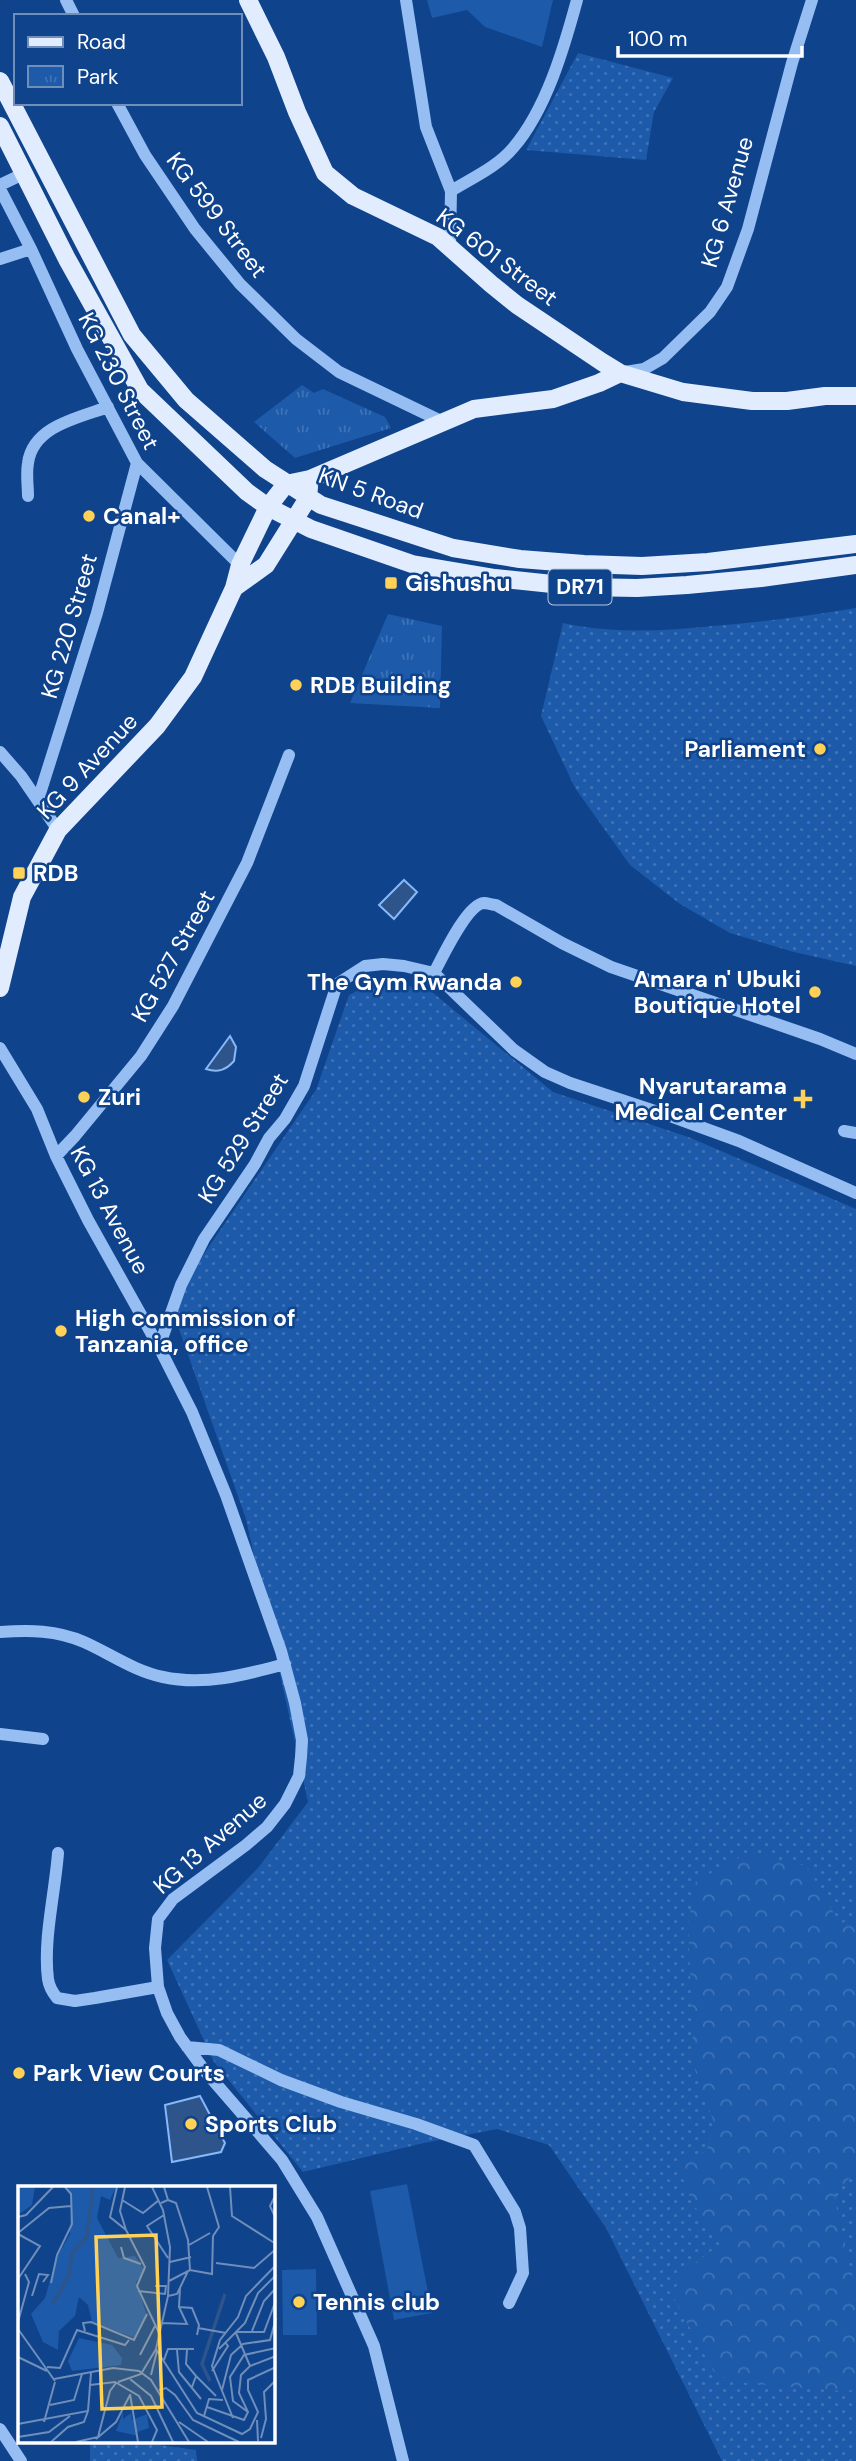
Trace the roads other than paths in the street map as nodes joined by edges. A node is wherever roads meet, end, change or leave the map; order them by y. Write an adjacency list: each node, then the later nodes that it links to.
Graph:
1 (248, 0): 11 (main road, KG 601 Street)
2 (407, 0): 10 (street)
3 (577, 0): 10 (street)
4 (812, 0): 14 (street, KG 6 Avenue)
5 (0, 81): 20 (main road, KN 5 Road / DR71)
6 (118, 105): 17 (street, KG 599 Street)
7 (0, 126): 8 (main road, DR71)
8 (23, 174): 9 (street); 23 (main road, DR71)
9 (0, 187): 12 (street, KG 230 Street)
10 (451, 191): 11 (street)
11 (450, 246): 14 (main road, KG 601 Street)
12 (31, 250): 13 (street); 16 (street, KG 230 Street)
13 (0, 259)
14 (620, 373): 15 (main road, KG 601 Street); 17 (main road, KG 6 Avenue)
15 (856, 396)
16 (108, 407): 18 (street, KG 230 Street); 21 (street)
17 (443, 422): 19 (main road, KG 6 Avenue)
18 (136, 463): 26 (street, KG 230 Street); 31 (street, KG 220 Street)
19 (310, 479): 20 (main road, KG 6 Avenue); 22 (main road)
20 (286, 484): 22 (main road, KN 5 Road / DR71); 23 (main road, KG 9 Avenue)
21 (28, 496)
22 (308, 498): 24 (main road, KG 9 Avenue); 25 (main road, KN 5 Road / DR71)
23 (268, 507): 24 (main road, DR71); 26 (main road, KG 9 Avenue)
24 (293, 520): 27 (main road, DR71); 28 (main road, KG 9 Avenue)
25 (856, 544)
26 (240, 565): 28 (main road, KG 9 Avenue)
27 (856, 565)
28 (234, 588): 32 (main road, KG 9 Avenue)
29 (0, 752): 31 (street)
30 (289, 755): 37 (street, KG 527 Street)
31 (38, 800): 32 (street)
32 (58, 830): 34 (main road, KG 9 Avenue)
33 (434, 972): 36 (street); 38 (street); 39 (street, KG 529 Street)
34 (0, 988)
35 (0, 1048): 37 (street, KG 13 Avenue)
36 (856, 1054)
37 (56, 1156): 39 (street, KG 13 Avenue)
38 (856, 1193)
39 (159, 1347): 41 (street, KG 13 Avenue)
40 (0, 1632): 41 (street)
41 (285, 1664): 45 (street, KG 13 Avenue)
42 (0, 1734): 43 (street)
43 (43, 1739)
44 (58, 1853): 45 (street)
45 (158, 1987): 46 (street, KG 13 Avenue)
46 (187, 2047): 47 (street); 50 (street, KG 13 Avenue)
47 (509, 2304)
48 (0, 2429): 49 (street)
49 (21, 2461)
50 (403, 2461)

